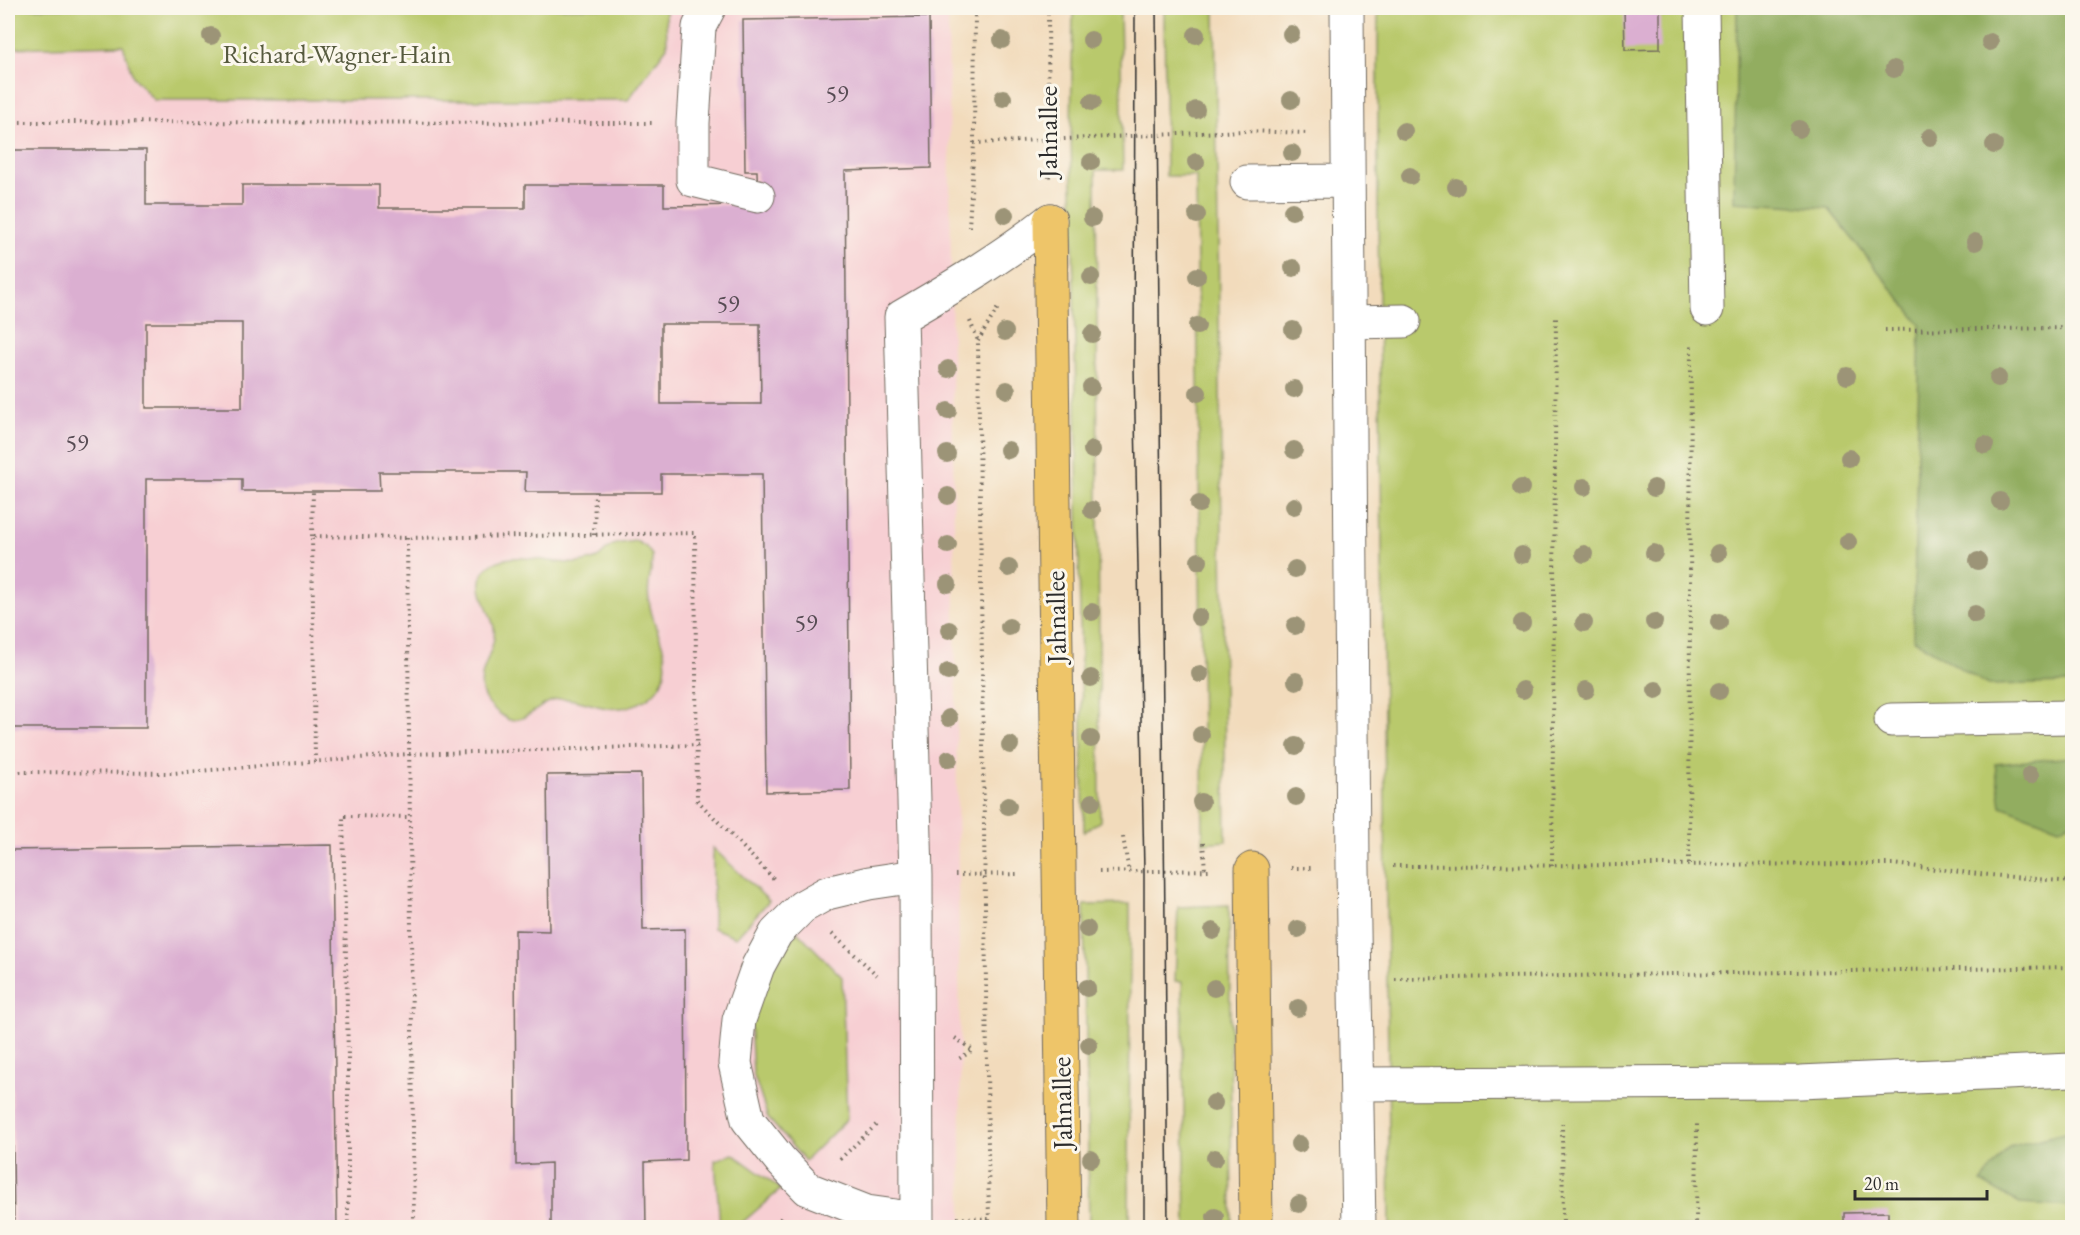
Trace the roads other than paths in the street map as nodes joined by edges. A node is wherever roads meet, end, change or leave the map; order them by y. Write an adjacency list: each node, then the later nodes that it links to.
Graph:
1 (709, 8): 6 (street)
2 (1347, 8): 4 (street)
3 (1701, 8): 9 (street)
4 (1348, 181): 5 (street); 10 (street)
5 (1247, 182)
6 (758, 196)
7 (1050, 220): 14 (street); 18 (main road, Jahnallee)
8 (1404, 321): 10 (street)
9 (1699, 321)
10 (1348, 322): 16 (street)
11 (2073, 717): 12 (street)
12 (1891, 720)
13 (1252, 870): 19 (main road)
14 (916, 876): 17 (street); 17 (street)
15 (2073, 1070): 16 (street)
16 (1357, 1084): 20 (street)
17 (917, 1223)
18 (1064, 1227)
19 (1256, 1227)
20 (1359, 1227)

